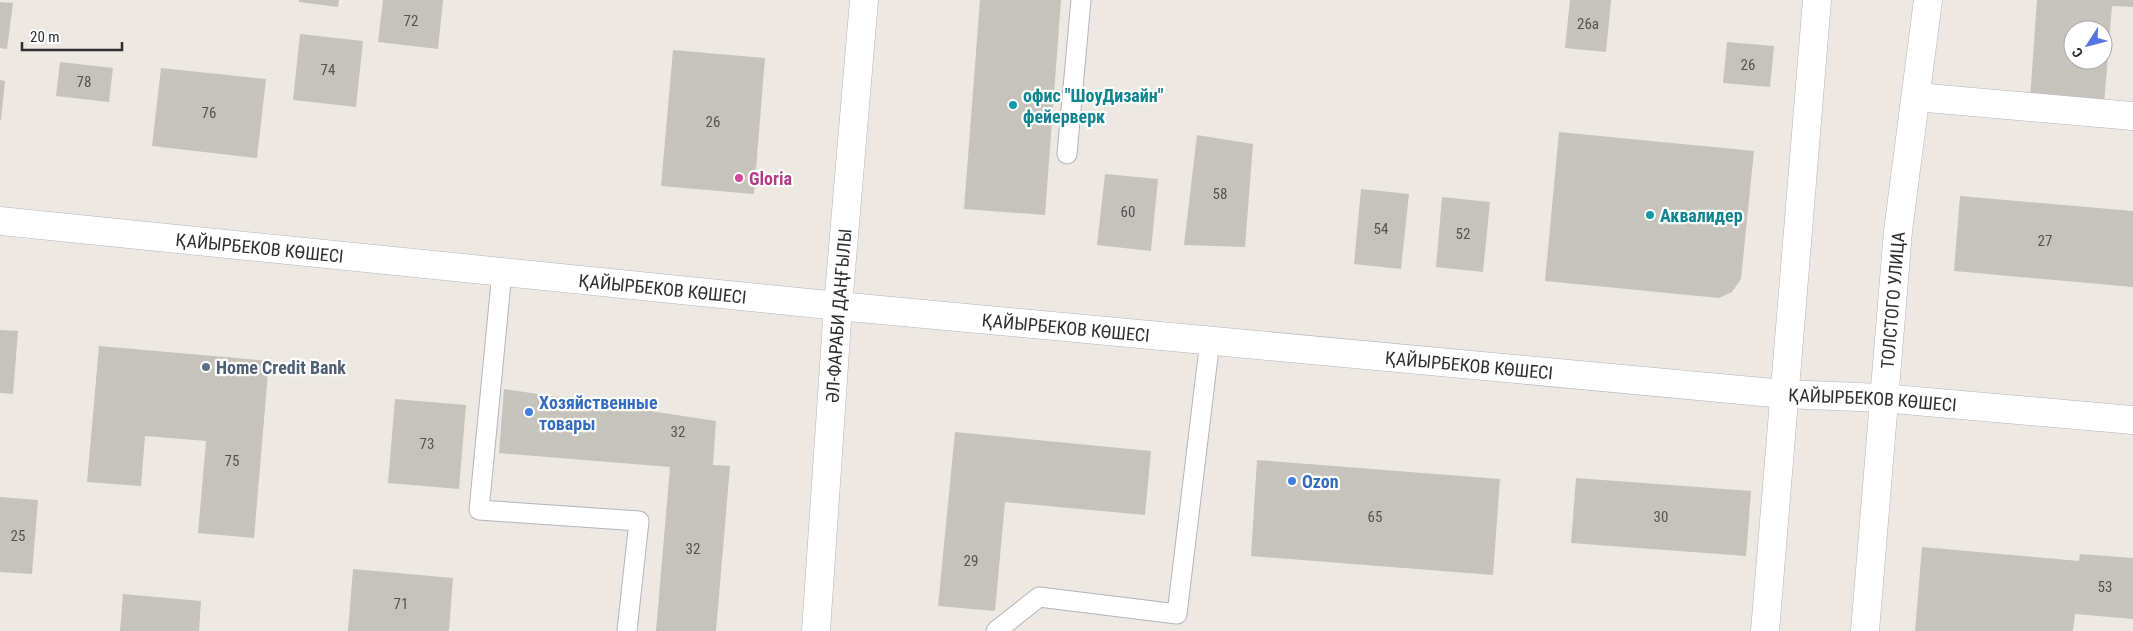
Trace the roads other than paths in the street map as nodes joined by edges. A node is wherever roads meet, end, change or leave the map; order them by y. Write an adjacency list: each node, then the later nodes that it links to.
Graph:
1 (864, 0): 10 (main road, ӘЛ-ФАРАБИ ДАҢҒЫЛЫ)
2 (1081, 0): 7 (lane)
3 (1817, 0): 12 (main road)
4 (1928, 0): 5 (main road, ТОЛСТОГО УЛИЦА)
5 (1916, 96): 6 (main road); 13 (main road, ТОЛСТОГО УЛИЦА)
6 (2133, 116)
7 (1067, 154)
8 (0, 221): 9 (main road, ҚАЙЫРБЕКОВ КӨШЕСІ)
9 (502, 272): 10 (main road, ҚАЙЫРБЕКОВ КӨШЕСІ); 15 (lane)
10 (838, 306): 11 (main road, ҚАЙЫРБЕКОВ КӨШЕСІ); 16 (main road, ӘЛ-ФАРАБИ ДАҢҒЫЛЫ)
11 (1210, 340): 12 (main road, ҚАЙЫРБЕКОВ КӨШЕСІ); 17 (lane)
12 (1784, 394): 13 (main road, ҚАЙЫРБЕКОВ КӨШЕСІ); 18 (main road)
13 (1882, 398): 14 (main road, ҚАЙЫРБЕКОВ КӨШЕСІ); 19 (main road, ТОЛСТОГО УЛИЦА)
14 (2133, 420)
15 (627, 631)
16 (816, 631)
17 (996, 631)
18 (1765, 631)
19 (1864, 631)

